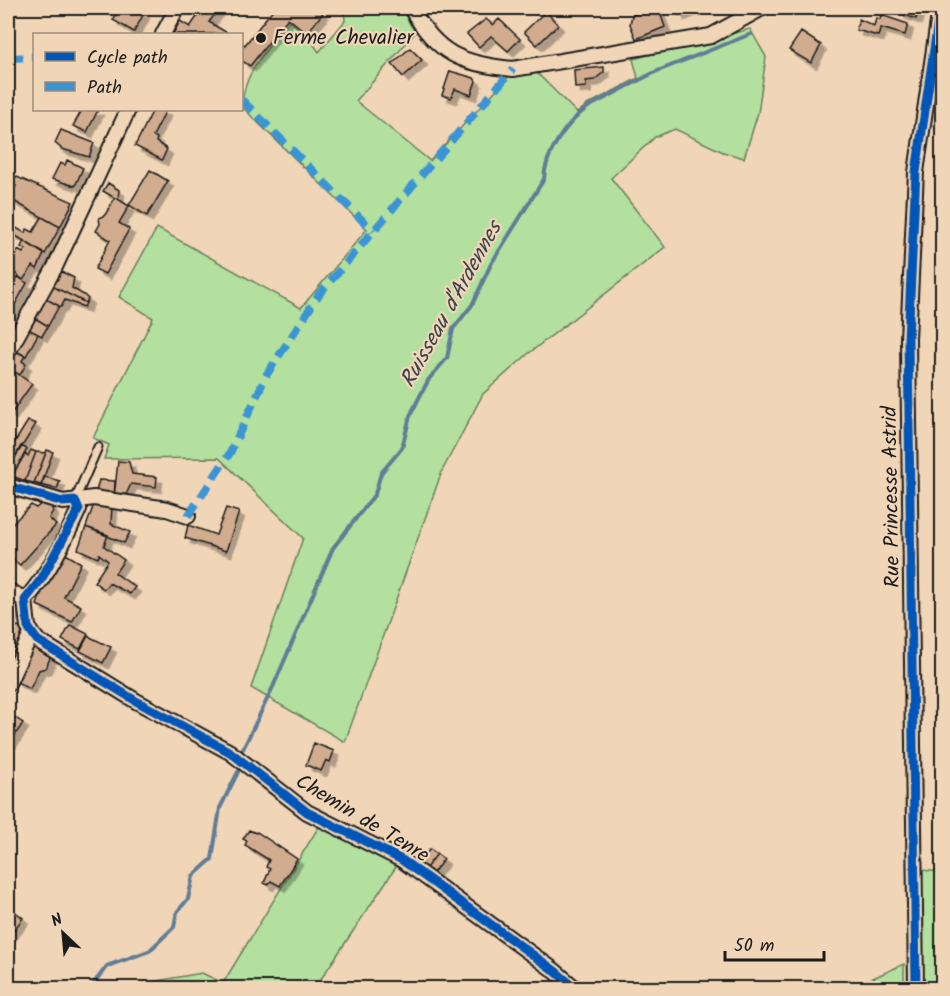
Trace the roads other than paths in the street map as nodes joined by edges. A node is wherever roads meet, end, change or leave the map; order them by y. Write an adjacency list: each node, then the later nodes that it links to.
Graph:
1 (177, 8): 5 (street)
2 (411, 8): 3 (street)
3 (762, 8)
4 (940, 8): 17 (street, Rue Princesse Astrid)
5 (164, 33)
6 (128, 111): 7 (street)
7 (8, 352)
8 (98, 447): 10 (lane)
9 (8, 486): 10 (street)
10 (75, 501): 11 (street); 13 (street)
11 (188, 516)
12 (8, 590): 13 (street)
13 (25, 600): 14 (street)
14 (31, 634): 15 (street); 16 (street, Chemin de Tenre)
15 (8, 684)
16 (575, 988)
17 (916, 988)

